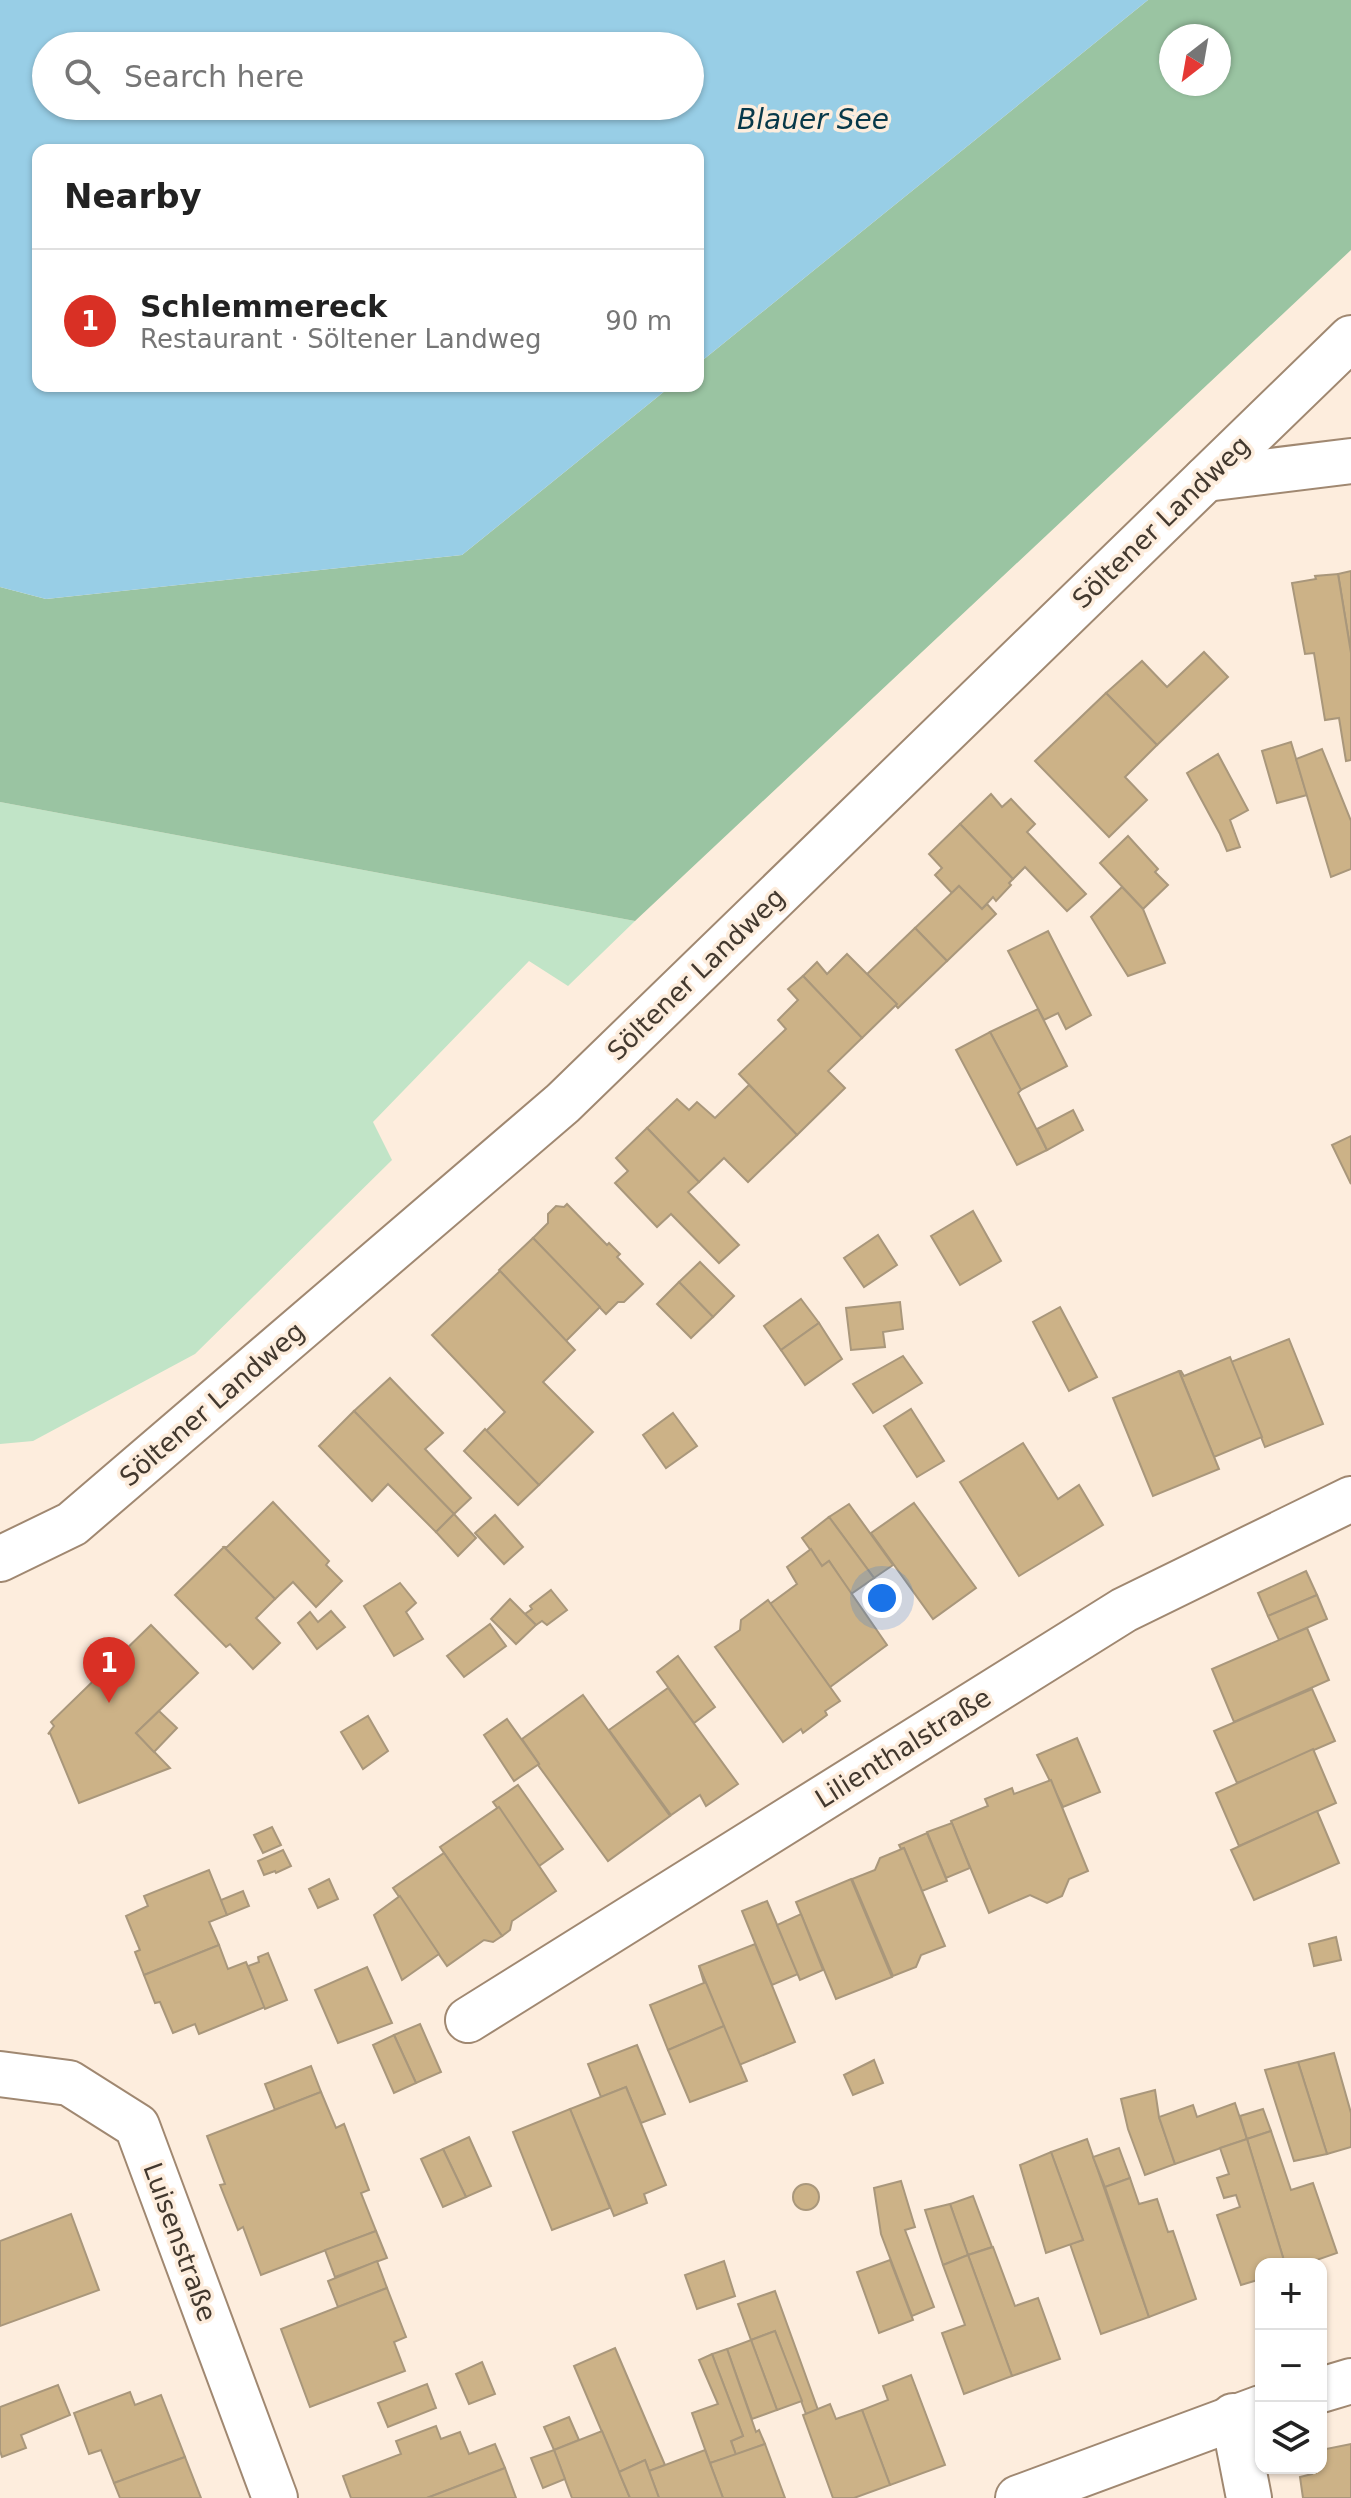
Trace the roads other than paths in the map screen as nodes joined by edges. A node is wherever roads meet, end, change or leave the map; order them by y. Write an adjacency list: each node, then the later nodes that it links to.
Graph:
1 (1351, 338): 3 (street, Söltener Landweg)
2 (1351, 461): 3 (street)
3 (1206, 479): 5 (street, Söltener Landweg)
4 (1351, 1499): 6 (street, Lilienthalstraße)
5 (0, 1559)
6 (468, 2020)
7 (0, 2074): 11 (street, Luisenstraße)
8 (1351, 2381): 9 (street)
9 (1327, 2388)
10 (1247, 2412): 12 (street); 13 (street)
11 (275, 2498)
12 (1018, 2498)
13 (1249, 2498)

